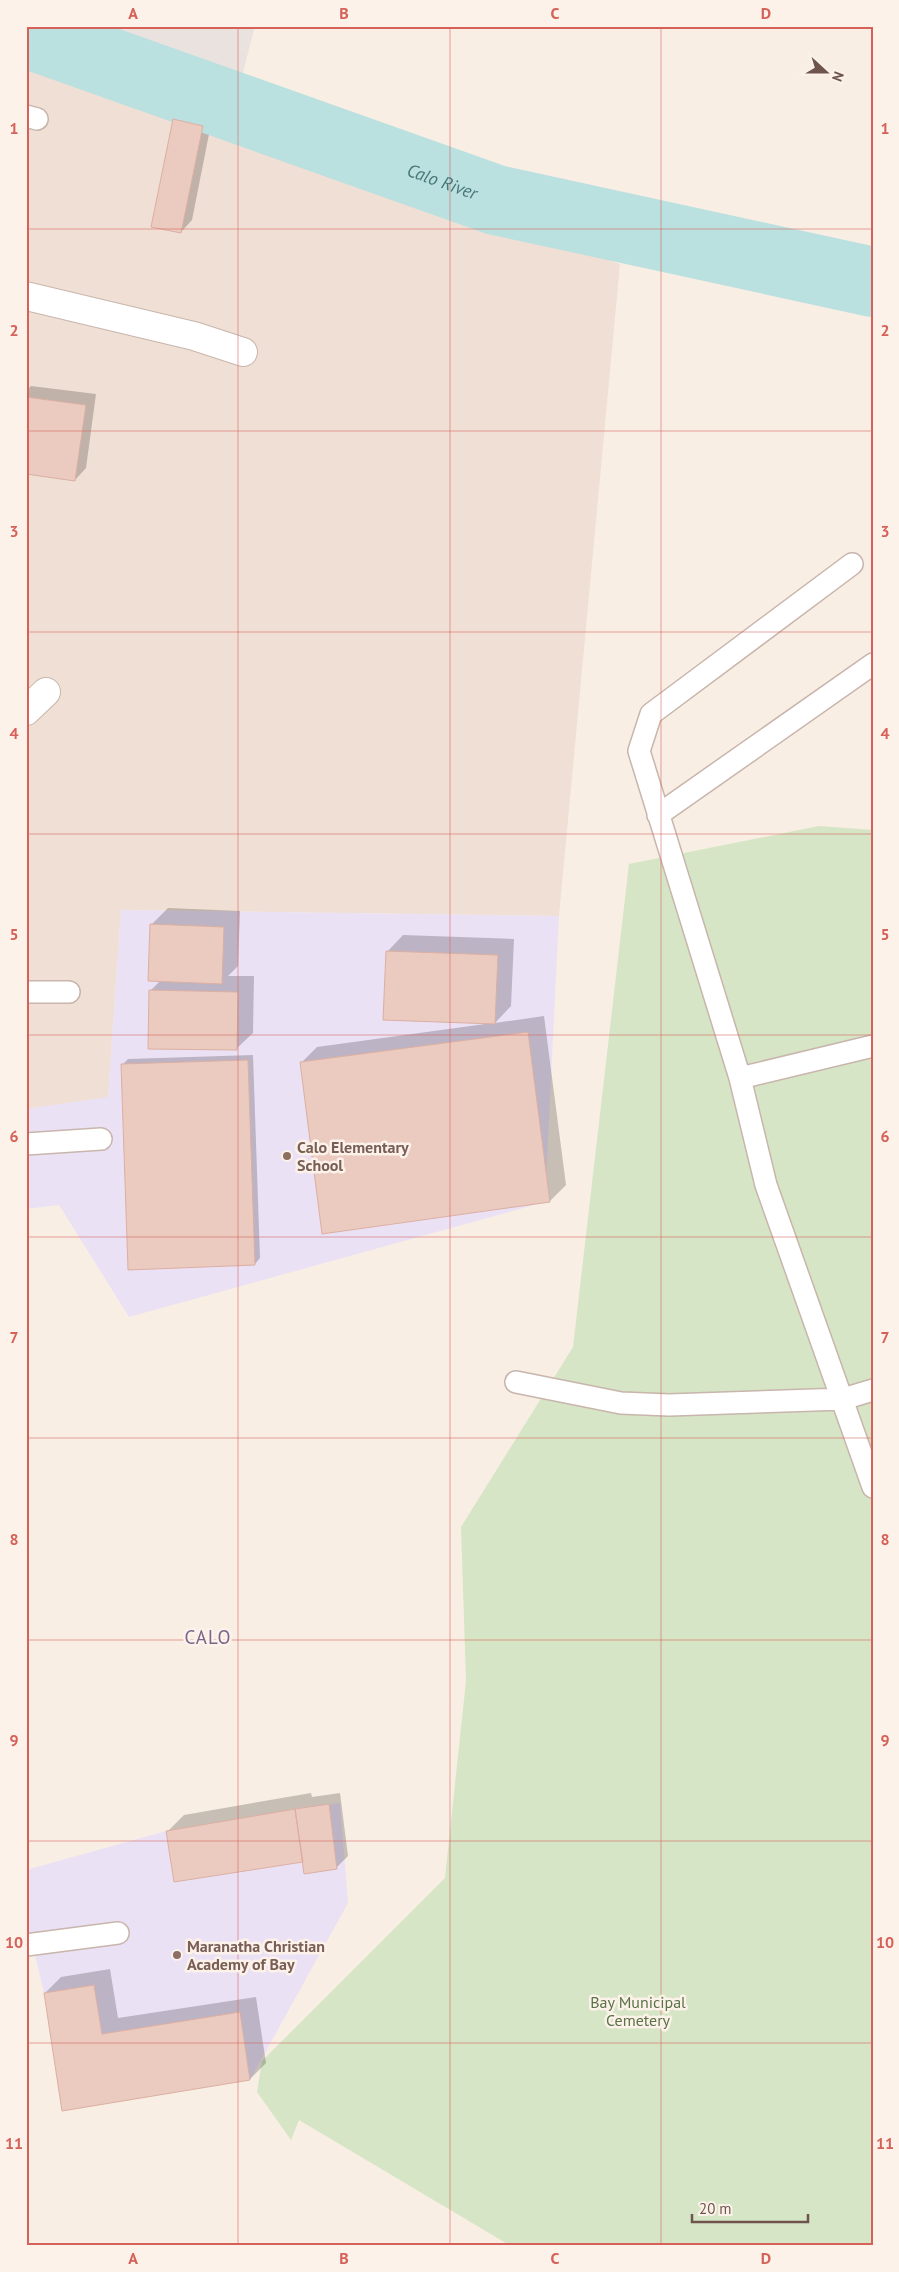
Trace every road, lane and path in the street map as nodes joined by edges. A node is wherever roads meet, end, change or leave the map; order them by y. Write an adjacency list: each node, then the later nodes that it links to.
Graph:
1 (26, 296): 2 (street)
2 (243, 352)
3 (852, 564): 7 (lane)
4 (873, 664): 7 (lane)
5 (46, 692): 6 (street)
6 (26, 711)
7 (658, 815): 11 (lane)
8 (26, 992): 9 (lane)
9 (69, 992)
10 (873, 1046): 11 (lane)
11 (740, 1078): 16 (lane)
12 (102, 1139): 13 (lane)
13 (26, 1144)
14 (516, 1382): 16 (lane)
15 (873, 1390): 16 (lane)
16 (843, 1398): 17 (lane)
17 (873, 1487)
18 (118, 1933): 19 (lane)
19 (26, 1945)

